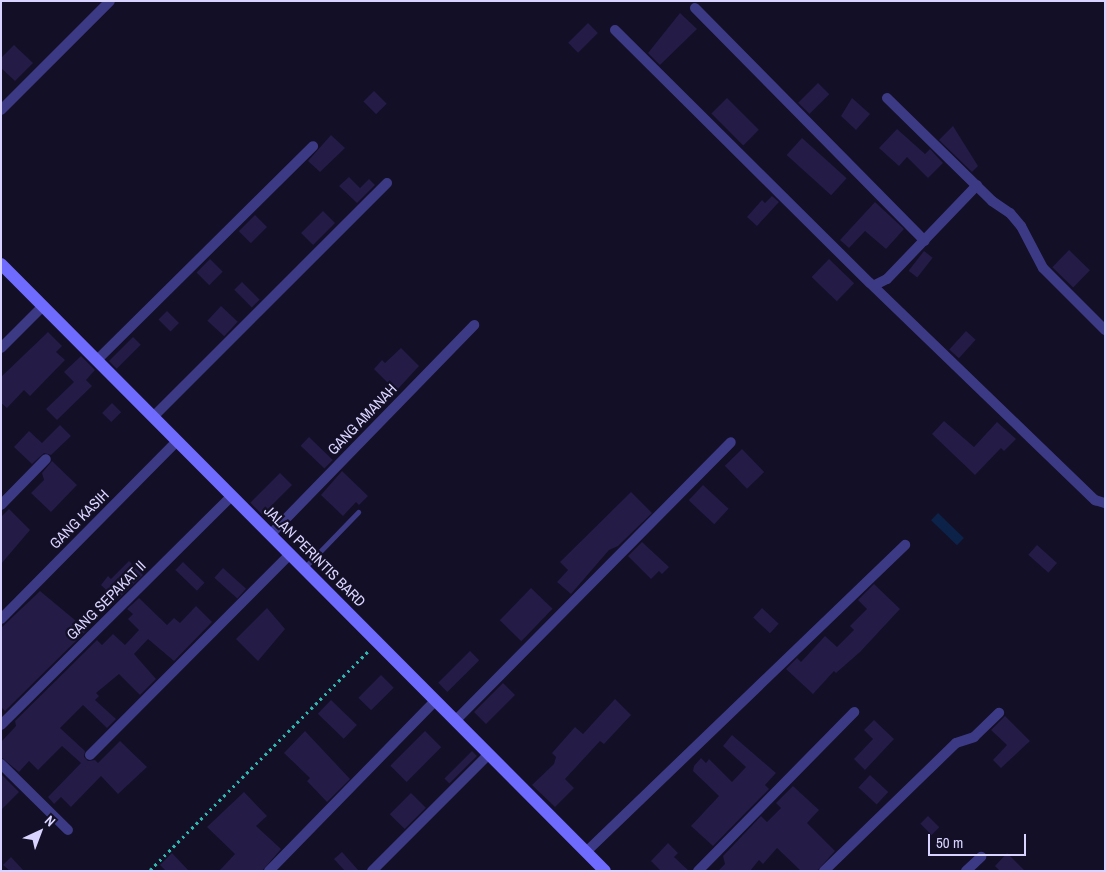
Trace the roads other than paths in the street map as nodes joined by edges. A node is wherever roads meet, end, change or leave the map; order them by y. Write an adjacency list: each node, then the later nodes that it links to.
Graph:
1 (110, 1): 5 (street)
2 (695, 8): 9 (street)
3 (615, 30): 11 (street)
4 (887, 98): 8 (street)
5 (1, 110)
6 (313, 146): 16 (street)
7 (387, 183): 17 (street)
8 (977, 184): 9 (street); 14 (street)
9 (925, 241): 11 (street)
10 (1, 264): 12 (street, JALAN PERINTIS BARD)
11 (875, 285): 22 (street)
12 (43, 306): 15 (street); 16 (street, JALAN PERINTIS BARD)
13 (474, 325): 25 (street, GANG AMANAH)
14 (1105, 330)
15 (1, 348)
16 (96, 360): 17 (street, JALAN PERINTIS BARD)
17 (153, 417): 18 (street, JALAN PERINTIS BARD)
18 (177, 441): 21 (street, JALAN PERINTIS BARD); 29 (street, GANG KASIH)
19 (730, 442): 33 (street)
20 (46, 459): 23 (street)
21 (232, 496): 25 (street, JALAN PERINTIS BARD); 34 (street, GANG SEPAKAT II)
22 (1105, 503)
23 (1, 506)
24 (358, 512): 28 (lane)
25 (270, 535): 27 (street, JALAN PERINTIS BARD)
26 (904, 545): 39 (street)
27 (290, 554): 28 (street, JALAN PERINTIS BARD); 36 (street)
28 (304, 568): 30 (street, JALAN PERINTIS BARD)
29 (1, 619)
30 (436, 701): 33 (street, JALAN PERINTIS BARD); 41 (street)
31 (854, 712): 44 (street)
32 (998, 713): 45 (street)
33 (455, 720): 35 (street, JALAN PERINTIS BARD)
34 (1, 725)
35 (489, 754): 39 (street, JALAN PERINTIS BARD); 42 (street)
36 (90, 755)
37 (1, 764): 38 (street)
38 (68, 830)
39 (586, 852): 43 (street, JALAN PERINTIS BARD)
40 (981, 857): 46 (street)
41 (269, 871)
42 (372, 871)
43 (605, 871)
44 (698, 871)
45 (824, 871)
46 (966, 871)

